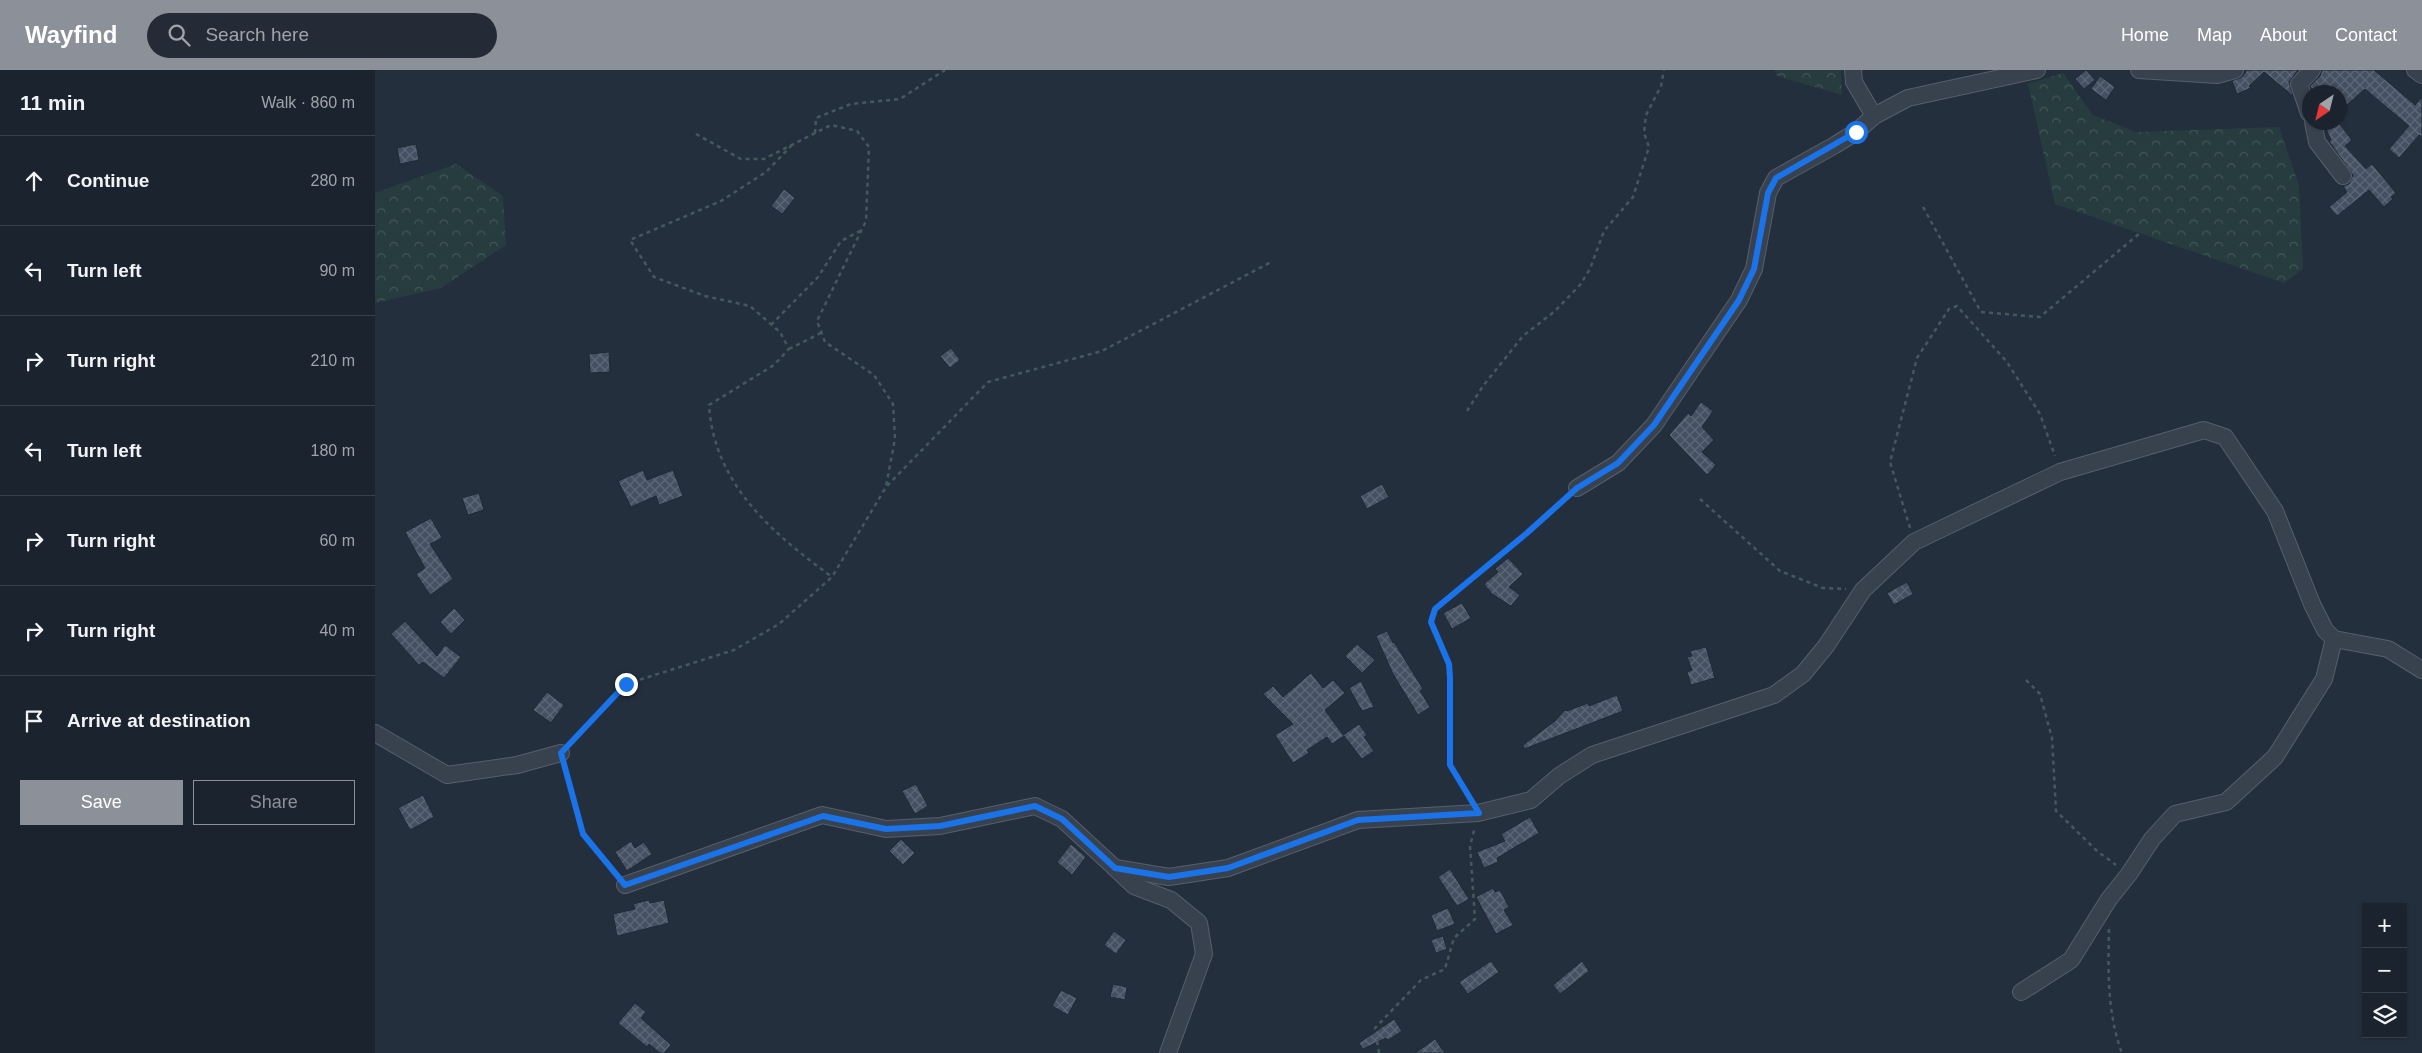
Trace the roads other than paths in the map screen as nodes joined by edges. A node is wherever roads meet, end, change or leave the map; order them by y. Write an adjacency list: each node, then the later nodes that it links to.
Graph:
1 (1853, 70): 9 (street)
2 (2037, 70): 9 (street)
3 (2139, 70): 4 (street)
4 (2235, 70)
5 (2312, 70): 8 (street)
6 (2415, 70): 7 (street)
7 (2422, 75)
8 (2302, 93)
9 (1874, 116): 12 (street)
10 (2315, 130): 11 (street)
11 (2343, 176)
12 (1577, 488)
13 (2334, 639): 14 (street); 17 (street); 19 (street)
14 (2422, 670)
15 (375, 733): 16 (street)
16 (561, 753)
17 (1115, 868): 18 (street); 20 (street)
18 (625, 885)
19 (2021, 992)
20 (1168, 1053)

